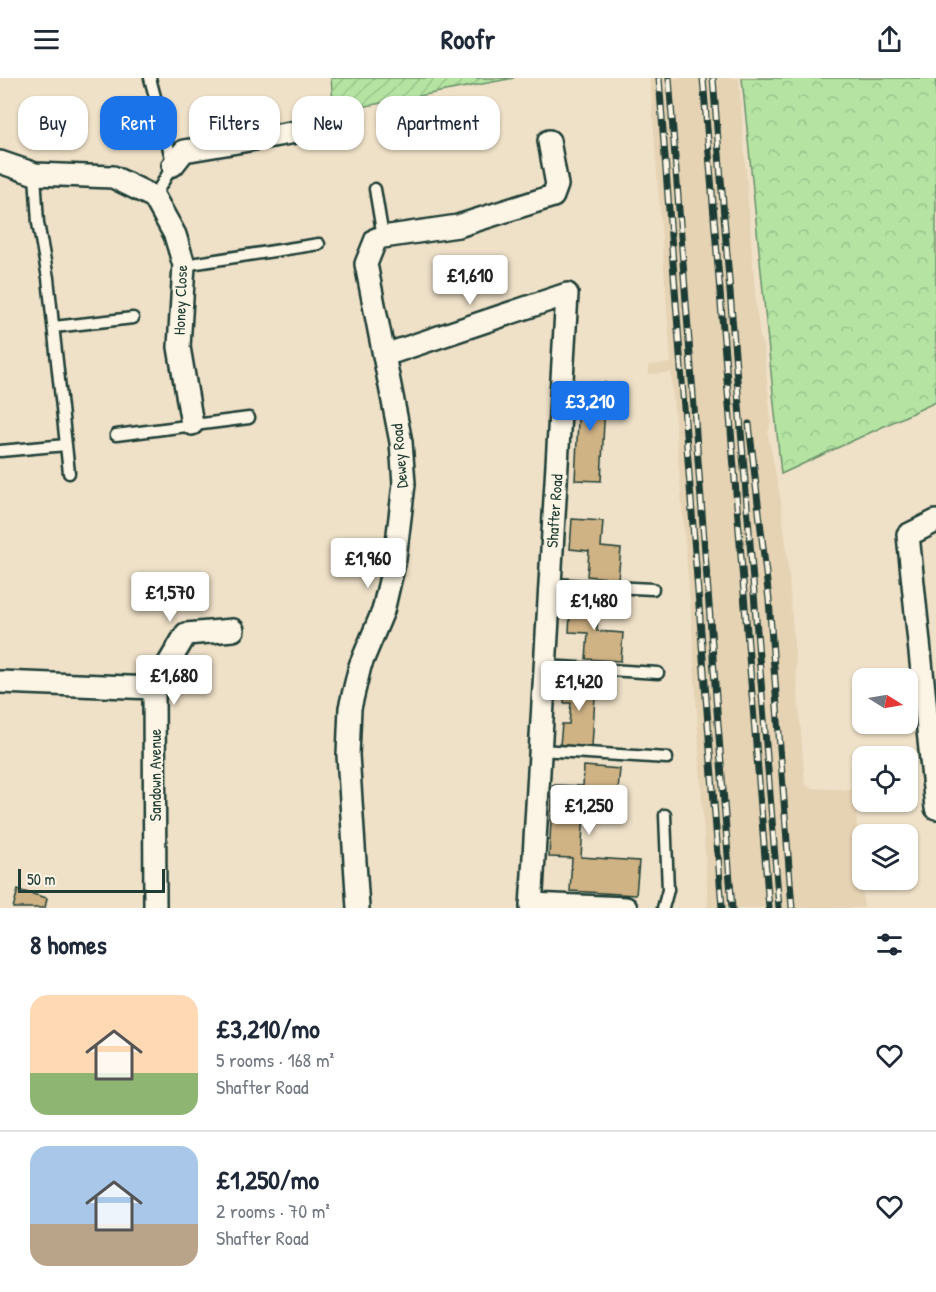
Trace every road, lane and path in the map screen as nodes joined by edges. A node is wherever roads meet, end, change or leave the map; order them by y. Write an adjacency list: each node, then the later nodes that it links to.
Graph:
1 (150, 78): 5 (lane)
2 (292, 133): 5 (street)
3 (549, 141): 9 (street)
4 (0, 162): 6 (street)
5 (174, 165): 8 (lane)
6 (34, 174): 8 (street); 13 (lane)
7 (375, 189): 9 (lane)
8 (154, 197): 11 (street, Honey Close)
9 (383, 237): 14 (street, Dewey Road)
10 (319, 244): 11 (lane)
11 (184, 265): 16 (street, Honey Close)
12 (133, 318): 13 (lane)
13 (54, 327): 18 (lane)
14 (385, 356): 22 (street, Shafter Road); 35 (street, Dewey Road)
15 (249, 418): 16 (lane)
16 (192, 424): 17 (lane)
17 (116, 435)
18 (66, 445): 19 (lane); 20 (lane)
19 (0, 451)
20 (69, 473)
21 (936, 520): 31 (street)
22 (549, 584): 23 (lane); 25 (street, Shafter Road)
23 (653, 589)
24 (233, 630): 28 (street)
25 (545, 666): 26 (lane); 29 (street, Shafter Road)
26 (658, 673)
27 (0, 682): 28 (street)
28 (154, 688): 34 (street, Sandown Avenue)
29 (540, 750): 30 (lane); 33 (street, Shafter Road)
30 (668, 758)
31 (936, 807)
32 (665, 815): 37 (lane)
33 (531, 906): 36 (street)
34 (155, 908)
35 (358, 908)
36 (626, 908)
37 (663, 908)

